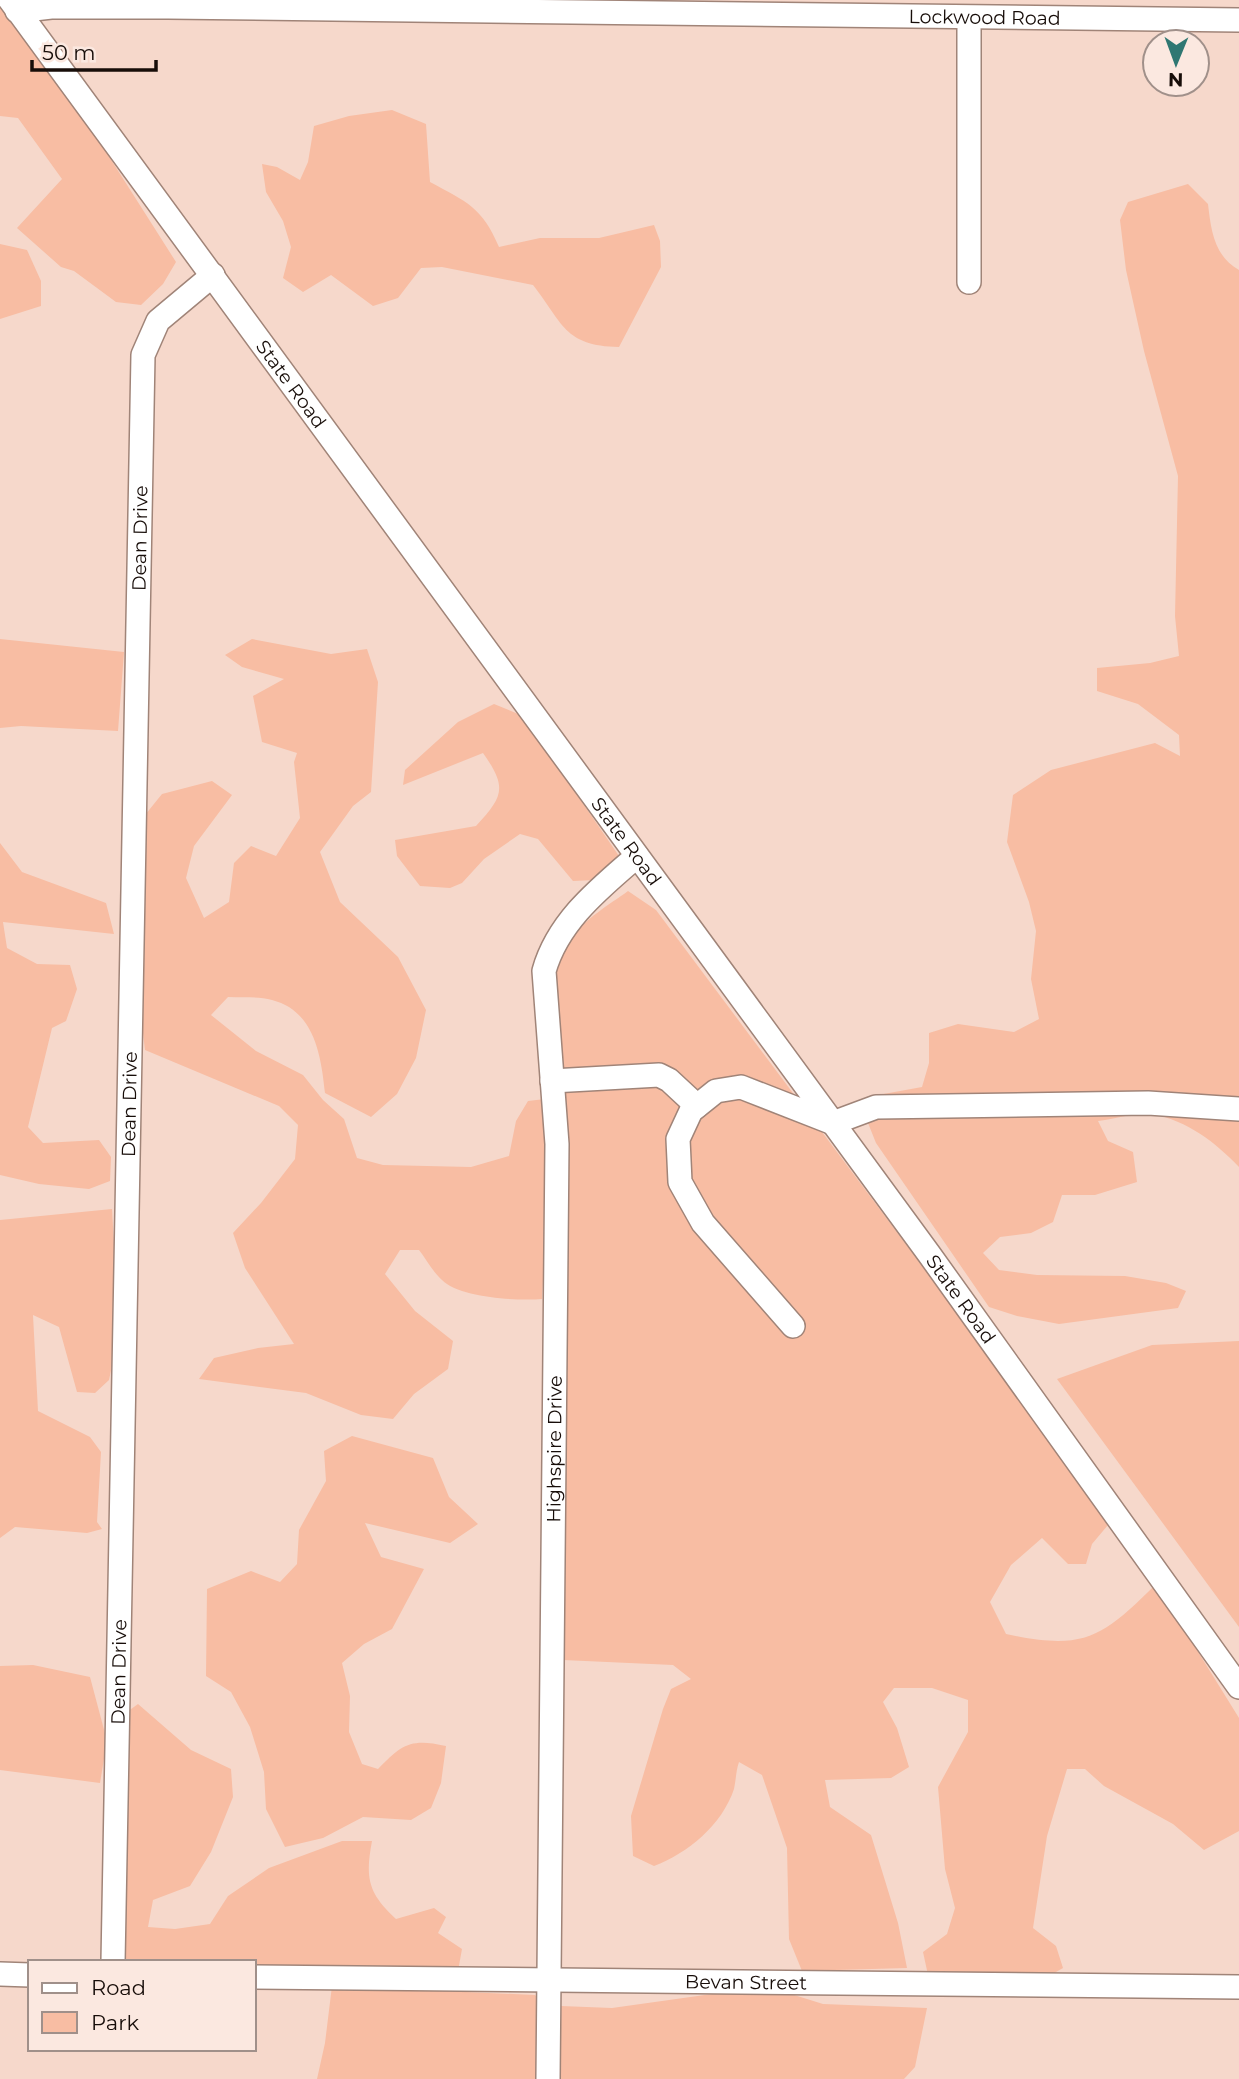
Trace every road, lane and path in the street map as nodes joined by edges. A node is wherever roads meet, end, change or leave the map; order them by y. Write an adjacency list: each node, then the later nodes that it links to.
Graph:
1 (169, 4): 2 (street, Lockwood Road); 3 (street, Lockwood Road)
2 (13, 5): 9 (street, State Road)
3 (357, 5): 4 (street, Lockwood Road)
4 (735, 8): 7 (street, Lockwood Road)
5 (1021, 9): 6 (street, Lockwood Road); 7 (street, Lockwood Road)
6 (1211, 10): 8 (street, Lockwood Road)
7 (969, 18): 10 (street)
8 (1239, 20)
9 (213, 275): 11 (street, State Road); 18 (street, Dean Drive)
10 (969, 282)
11 (637, 856): 12 (street, Highspire Drive); 15 (street, State Road)
12 (552, 1081): 13 (street); 22 (street, Highspire Drive)
13 (697, 1106): 15 (street); 16 (street)
14 (1239, 1109): 15 (street)
15 (833, 1123): 17 (street, State Road)
16 (793, 1326)
17 (1239, 1687)
18 (113, 1960)
19 (0, 1974): 20 (street)
20 (28, 1975)
21 (256, 1977): 22 (street, Bevan Street)
22 (550, 1980): 23 (street, Bevan Street); 24 (street, Highspire Drive)
23 (1239, 1987)
24 (548, 2079)

